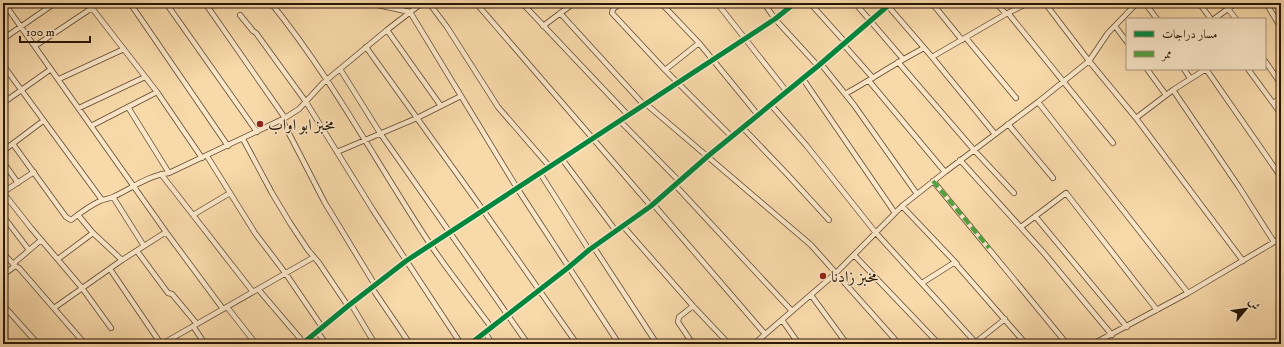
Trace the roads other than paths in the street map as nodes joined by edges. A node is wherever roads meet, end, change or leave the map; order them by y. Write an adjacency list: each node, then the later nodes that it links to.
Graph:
1 (4, 3): 43 (street)
2 (55, 3): 43 (street)
3 (88, 3): 31 (street)
4 (130, 3): 121 (street)
5 (166, 3): 112 (street)
6 (205, 3): 106 (street)
7 (271, 3): 77 (street)
8 (369, 3): 33 (street)
9 (422, 3): 33 (street)
10 (429, 3): 130 (street)
11 (476, 3): 117 (street)
12 (522, 3): 44 (street)
13 (574, 3): 34 (street)
14 (661, 3): 52 (street)
15 (717, 3): 48 (street)
16 (764, 3): 37 (street)
17 (795, 3): 37 (street)
18 (810, 3): 53 (street)
19 (855, 3): 42 (street)
20 (932, 3): 50 (street)
21 (996, 3): 35 (street)
22 (1028, 3): 35 (street)
23 (1045, 3): 61 (street)
24 (1137, 3): 45 (street)
25 (1145, 3): 38 (street)
26 (1199, 3): 39 (street)
27 (1236, 3): 32 (street)
28 (1266, 3): 46 (street)
29 (617, 4): 68 (street)
30 (889, 4): 42 (street); 56 (street)
31 (92, 8): 54 (street); 57 (street)
32 (1228, 9): 40 (street); 41 (street)
33 (410, 12): 47 (street); 89 (street)
34 (560, 13): 44 (street); 96 (street)
35 (1007, 13): 50 (street); 80 (street)
36 (240, 15): 92 (street)
37 (775, 18): 48 (street); 65 (street)
38 (1156, 18)
39 (1210, 18)
40 (1215, 18)
41 (1235, 18)
42 (870, 21): 53 (street); 60 (street)
43 (21, 26): 49 (street); 54 (street)
44 (543, 26): 102 (street)
45 (1115, 26): 51 (street); 61 (street)
46 (1281, 28)
47 (387, 30): 55 (street); 98 (street)
48 (745, 38): 59 (street); 86 (street)
49 (3, 39)
50 (964, 39): 58 (street); 90 (street)
51 (1126, 41)
52 (699, 43): 59 (street); 68 (street)
53 (844, 43): 65 (street); 79 (street)
54 (35, 46): 66 (street)
55 (366, 47): 67 (street); 104 (street)
56 (924, 48): 58 (street); 60 (street)
57 (124, 49): 74 (street); 76 (street)
58 (932, 57): 114 (street)
59 (712, 59): 81 (street); 103 (street)
60 (903, 59): 62 (street)
61 (1089, 61): 80 (street); 105 (street)
62 (898, 62): 79 (street); 123 (street)
63 (1266, 62): 82 (street)
64 (3, 65): 83 (street)
65 (820, 65): 78 (street); 87 (street)
66 (51, 69): 76 (street); 83 (street)
67 (340, 69): 77 (street); 113 (street)
68 (665, 70): 81 (street)
69 (1148, 70): 88 (street)
70 (1185, 70): 75 (street)
71 (1204, 70): 75 (street)
72 (1207, 70): 136 (street)
73 (1249, 70): 95 (street)
74 (145, 77): 85 (street); 100 (street)
75 (1190, 78): 84 (street)
76 (59, 79): 100 (street)
77 (327, 79): 92 (street); 118 (street)
78 (803, 79): 86 (street); 152 (street)
79 (871, 79): 87 (street); 132 (street)
80 (1063, 80): 93 (street); 119 (street)
81 (678, 82): 96 (street); 115 (street)
82 (1281, 84)
83 (20, 90): 94 (street); 107 (street)
84 (1173, 90): 88 (street); 167 (street)
85 (157, 92): 99 (street); 126 (street)
86 (787, 92): 97 (street)
87 (845, 94): 146 (street)
88 (1166, 95): 105 (street)
89 (461, 96): 98 (street); 143 (street)
90 (1016, 98)
91 (1281, 98): 95 (street)
92 (306, 102): 106 (street); 124 (street)
93 (1038, 102): 109 (street); 193 (street)
94 (3, 103)
95 (1273, 103): 101 (street)
96 (645, 104): 102 (street); 125 (street)
97 (771, 105): 103 (street); 162 (street)
98 (441, 106): 104 (street)
99 (128, 107): 110 (street); 135 (street)
100 (79, 108): 110 (street)
101 (1281, 114)
102 (628, 115): 108 (street)
103 (758, 115): 111 (street)
104 (417, 118): 113 (street); 151 (street)
105 (1136, 118): 180 (street)
106 (283, 119): 112 (street); 189 (street)
107 (44, 121): 120 (street); 148 (street)
108 (620, 121): 117 (street); 138 (street)
109 (1008, 124): 114 (street); 137 (street)
110 (91, 126): 142 (street)
111 (743, 128): 115 (street); 157 (street)
112 (257, 132): 116 (street)
113 (380, 133): 118 (street); 164 (street)
114 (995, 134): 123 (street)
115 (732, 137): 125 (street)
116 (243, 138): 121 (street); 176 (street)
117 (593, 139): 127 (street); 149 (street)
118 (364, 140): 124 (street); 168 (street)
119 (1113, 143)
120 (13, 144): 122 (street); 131 (street)
121 (228, 146): 126 (street)
122 (3, 150)
123 (974, 150): 128 (street); 145 (street)
124 (337, 152): 179 (street)
125 (708, 156): 138 (street); 185 (street)
126 (204, 157): 135 (street); 144 (street)
127 (562, 159): 130 (street); 160 (street)
128 (960, 160): 132 (street); 159 (street)
129 (3, 162): 140 (street)
130 (550, 167): 133 (street)
131 (34, 172): 140 (street); 153 (street)
132 (945, 172): 139 (street)
133 (540, 173): 143 (street); 172 (street)
134 (161, 174): 135 (street); 142 (street); 154 (street)
135 (169, 174)
136 (1281, 177)
137 (1053, 178)
138 (680, 181): 141 (street)
139 (933, 181): 146 (street); 238 (street)
140 (18, 183): 166 (street)
141 (675, 185): 149 (street); 201 (street)
142 (133, 186): 147 (street); 161 (street)
143 (517, 188): 151 (street); 183 (street)
144 (230, 193): 154 (street); 186 (street)
145 (1014, 193)
146 (917, 194): 150 (street)
147 (113, 197): 148 (street); 169 (street)
148 (102, 200): 153 (street)
149 (652, 205): 158 (street); 211 (street)
150 (902, 206): 152 (street); 181 (street)
151 (483, 210): 164 (street); 191 (street)
152 (895, 213): 162 (street)
153 (78, 215): 163 (street)
154 (193, 215): 192 (street)
155 (3, 216): 171 (street)
156 (1035, 216): 159 (street); 200 (street); 207 (street)
157 (829, 220)
158 (623, 226): 160 (street); 197 (street)
159 (1022, 227): 212 (street)
160 (616, 231): 170 (street)
161 (166, 232): 169 (street); 199 (street)
162 (876, 232): 175 (street); 188 (street)
163 (93, 233): 177 (street); 178 (street)
164 (450, 234): 168 (street); 202 (street)
165 (1281, 238): 167 (street)
166 (41, 240): 171 (street); 177 (street)
167 (1274, 242): 180 (street)
168 (431, 245): 179 (street); 206 (street)
169 (144, 246): 173 (street)
170 (593, 246): 172 (street); 230 (street)
171 (29, 250): 182 (street)
172 (588, 250): 183 (street)
173 (137, 251): 178 (street); 205 (street)
174 (3, 254): 182 (street)
175 (854, 255): 185 (street); 236 (street)
176 (314, 257): 186 (street); 196 (street)
177 (58, 259): 190 (street)
178 (122, 260): 184 (street)
179 (406, 261): 189 (street); 224 (street)
180 (1243, 261): 193 (street)
181 (957, 264): 188 (street); 203 (street)
182 (14, 265): 187 (street); 198 (street)
183 (569, 267): 191 (street); 229 (street)
184 (110, 269): 190 (street); 218 (street)
185 (836, 273): 194 (street); 235 (street)
186 (286, 274): 192 (street); 209 (street)
187 (3, 275)
188 (922, 283): 215 (street)
189 (373, 287): 196 (street); 223 (street)
190 (82, 288): 198 (street); 208 (street)
191 (539, 290): 202 (street); 228 (street)
192 (255, 291): 199 (street); 213 (street)
193 (1188, 293): 200 (street)
194 (811, 295): 201 (street); 234 (street)
195 (3, 305): 216 (street)
196 (349, 305): 209 (street); 222 (street)
197 (693, 306): 231 (street); 232 (street)
198 (54, 308): 217 (street)
199 (225, 308): 205 (street); 220 (street)
200 (1157, 310): 207 (street)
201 (792, 311): 204 (street)
202 (508, 314): 206 (street); 227 (street)
203 (1005, 319): 215 (street); 237 (street)
204 (782, 320): 211 (street); 233 (street)
205 (195, 325): 218 (street); 219 (street)
206 (491, 327): 210 (street)
207 (1127, 327): 212 (street)
208 (111, 328)
209 (320, 329): 213 (street); 221 (street)
210 (485, 332): 225 (street); 226 (street)
211 (765, 334): 214 (street)
212 (1112, 335): 239 (street)
213 (303, 343)
214 (757, 343)
215 (977, 343)
216 (38, 344)
217 (85, 344)
218 (162, 344)
219 (205, 344)
220 (256, 344)
221 (326, 344)
222 (375, 344)
223 (410, 344)
224 (461, 344)
225 (470, 344)
226 (492, 344)
227 (528, 344)
228 (577, 344)
229 (619, 344)
230 (657, 344)
231 (693, 344)
232 (729, 344)
233 (799, 344)
234 (847, 344)
235 (899, 344)
236 (939, 344)
237 (1026, 344)
238 (1067, 344)
239 (1093, 344)

